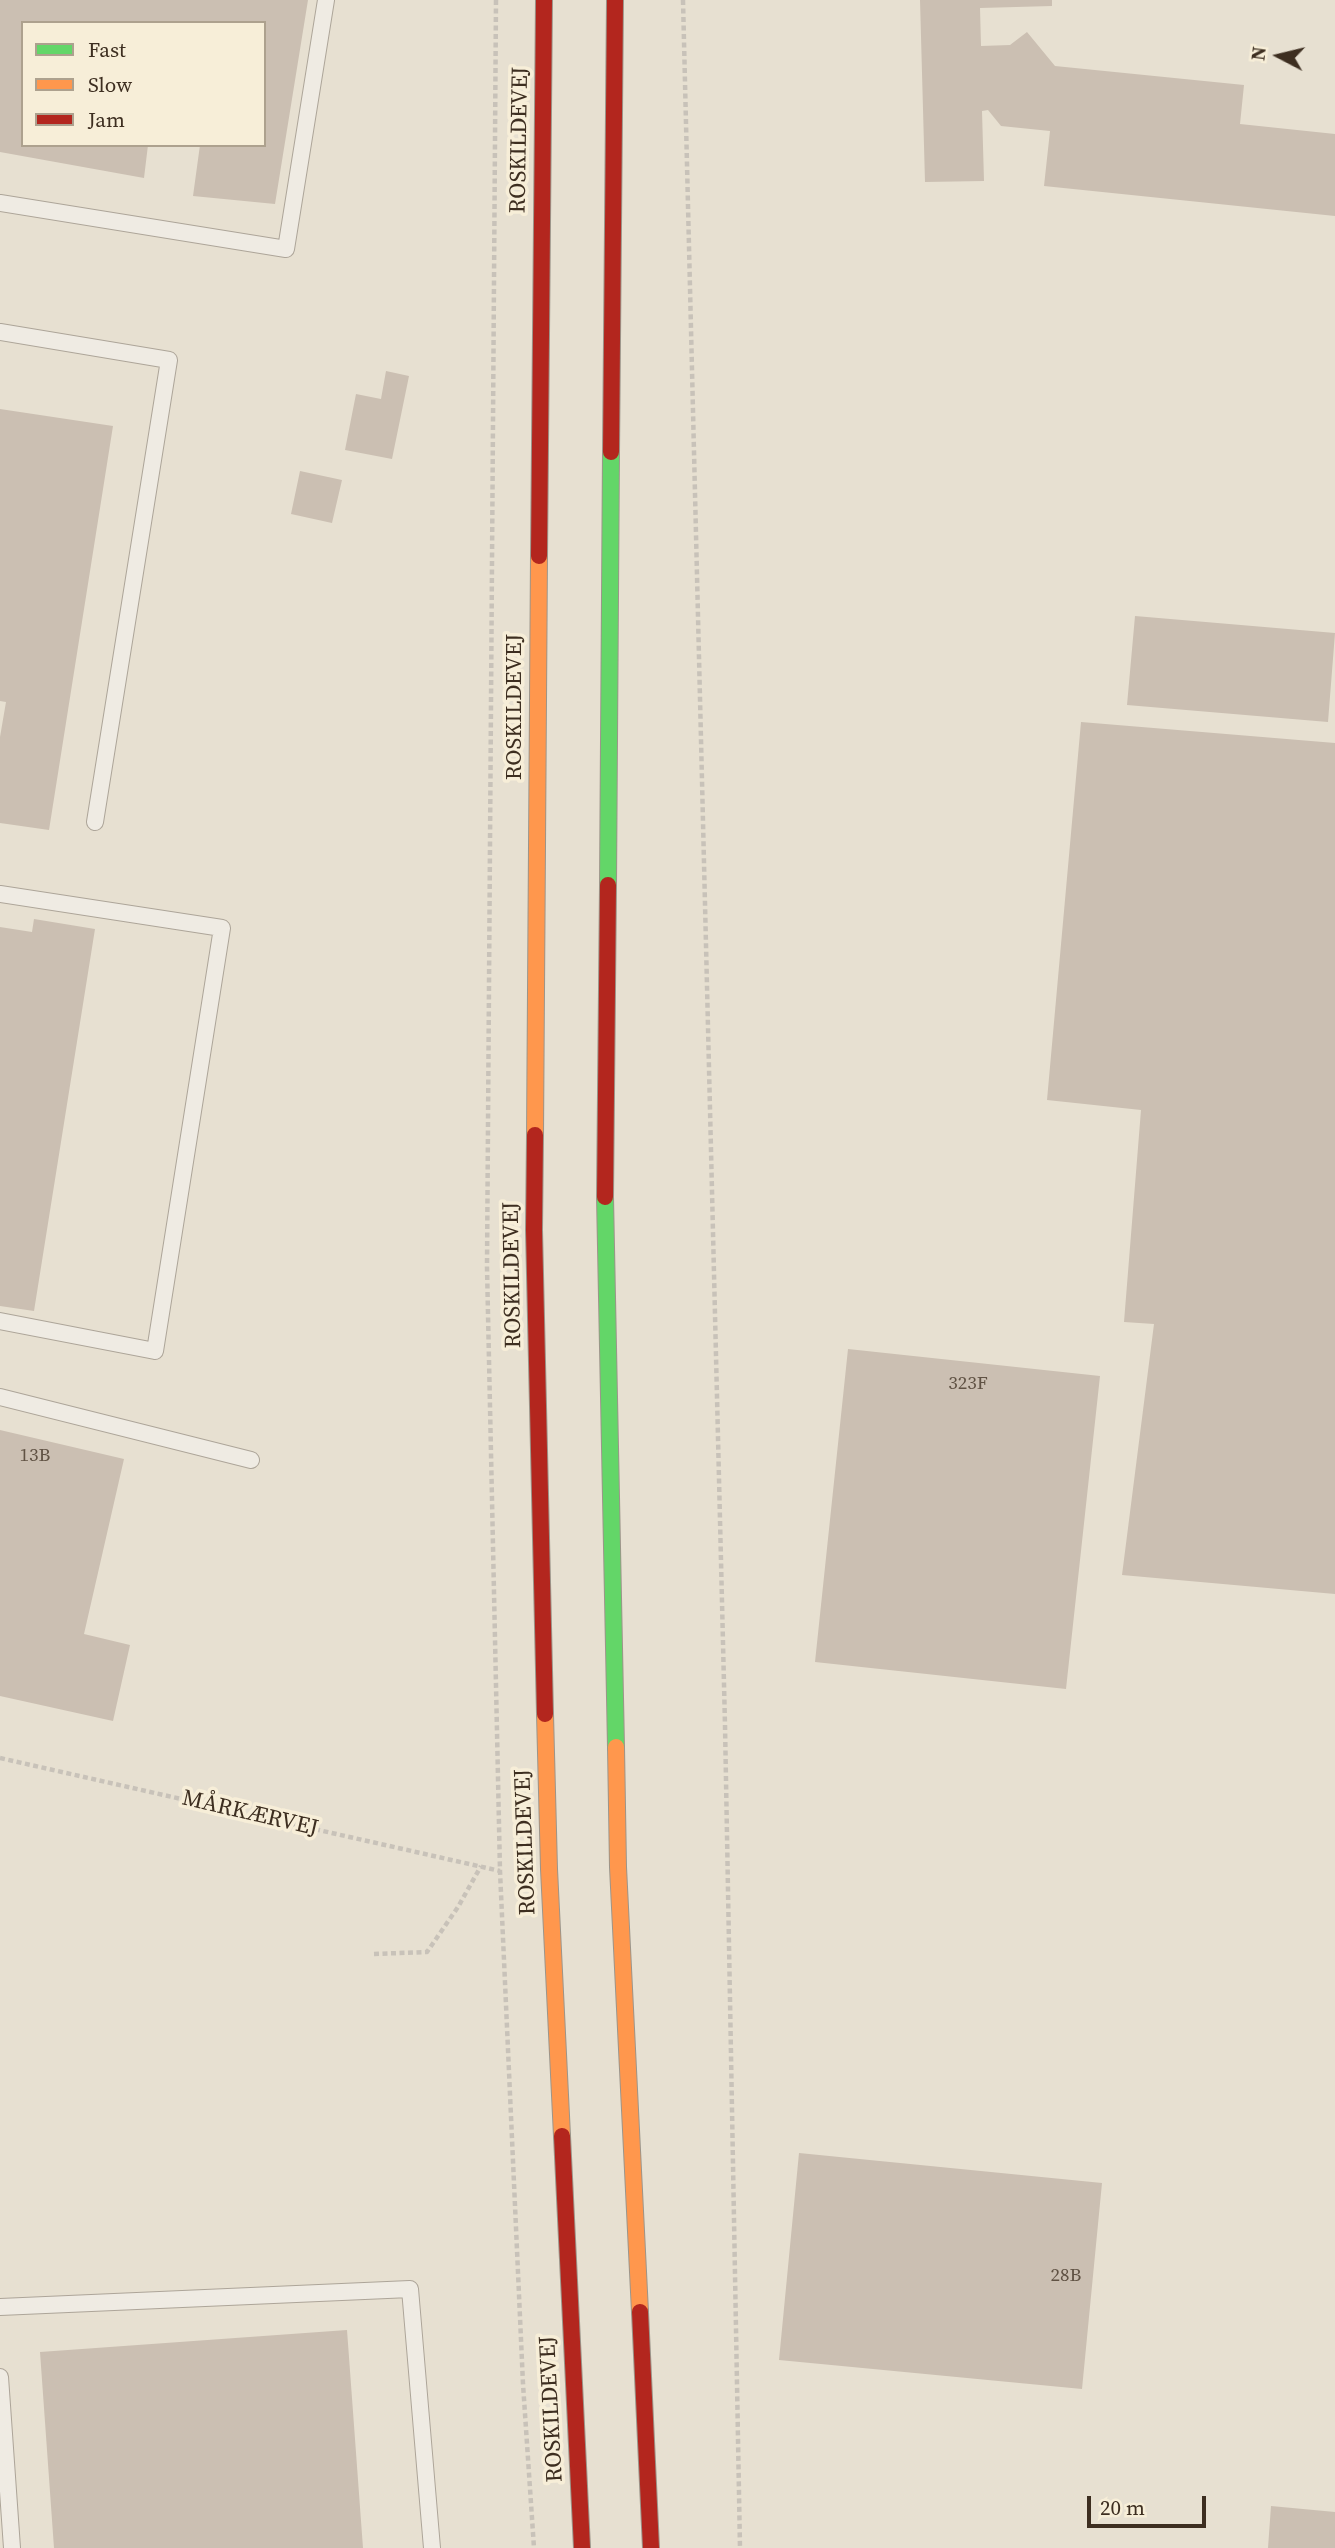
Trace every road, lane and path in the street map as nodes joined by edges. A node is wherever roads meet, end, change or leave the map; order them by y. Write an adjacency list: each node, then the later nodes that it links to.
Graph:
1 (326, 0): 5 (lane)
2 (544, 0): 20 (main road, ROSKILDEVEJ)
3 (615, 0): 21 (main road)
4 (683, 0): 22 (path)
5 (0, 203)
6 (0, 332): 7 (lane)
7 (94, 822)
8 (0, 894): 9 (lane)
9 (0, 1321)
10 (0, 1398): 11 (lane)
11 (251, 1460)
12 (0, 1758): 13 (path, MÅRKÆRVEJ)
13 (481, 1866): 14 (path, MÅRKÆRVEJ); 15 (path)
14 (500, 1871)
15 (374, 1954)
16 (0, 2306): 19 (lane)
17 (0, 2377): 18 (lane)
18 (12, 2548)
19 (432, 2548)
20 (582, 2548)
21 (651, 2548)
22 (740, 2548)

